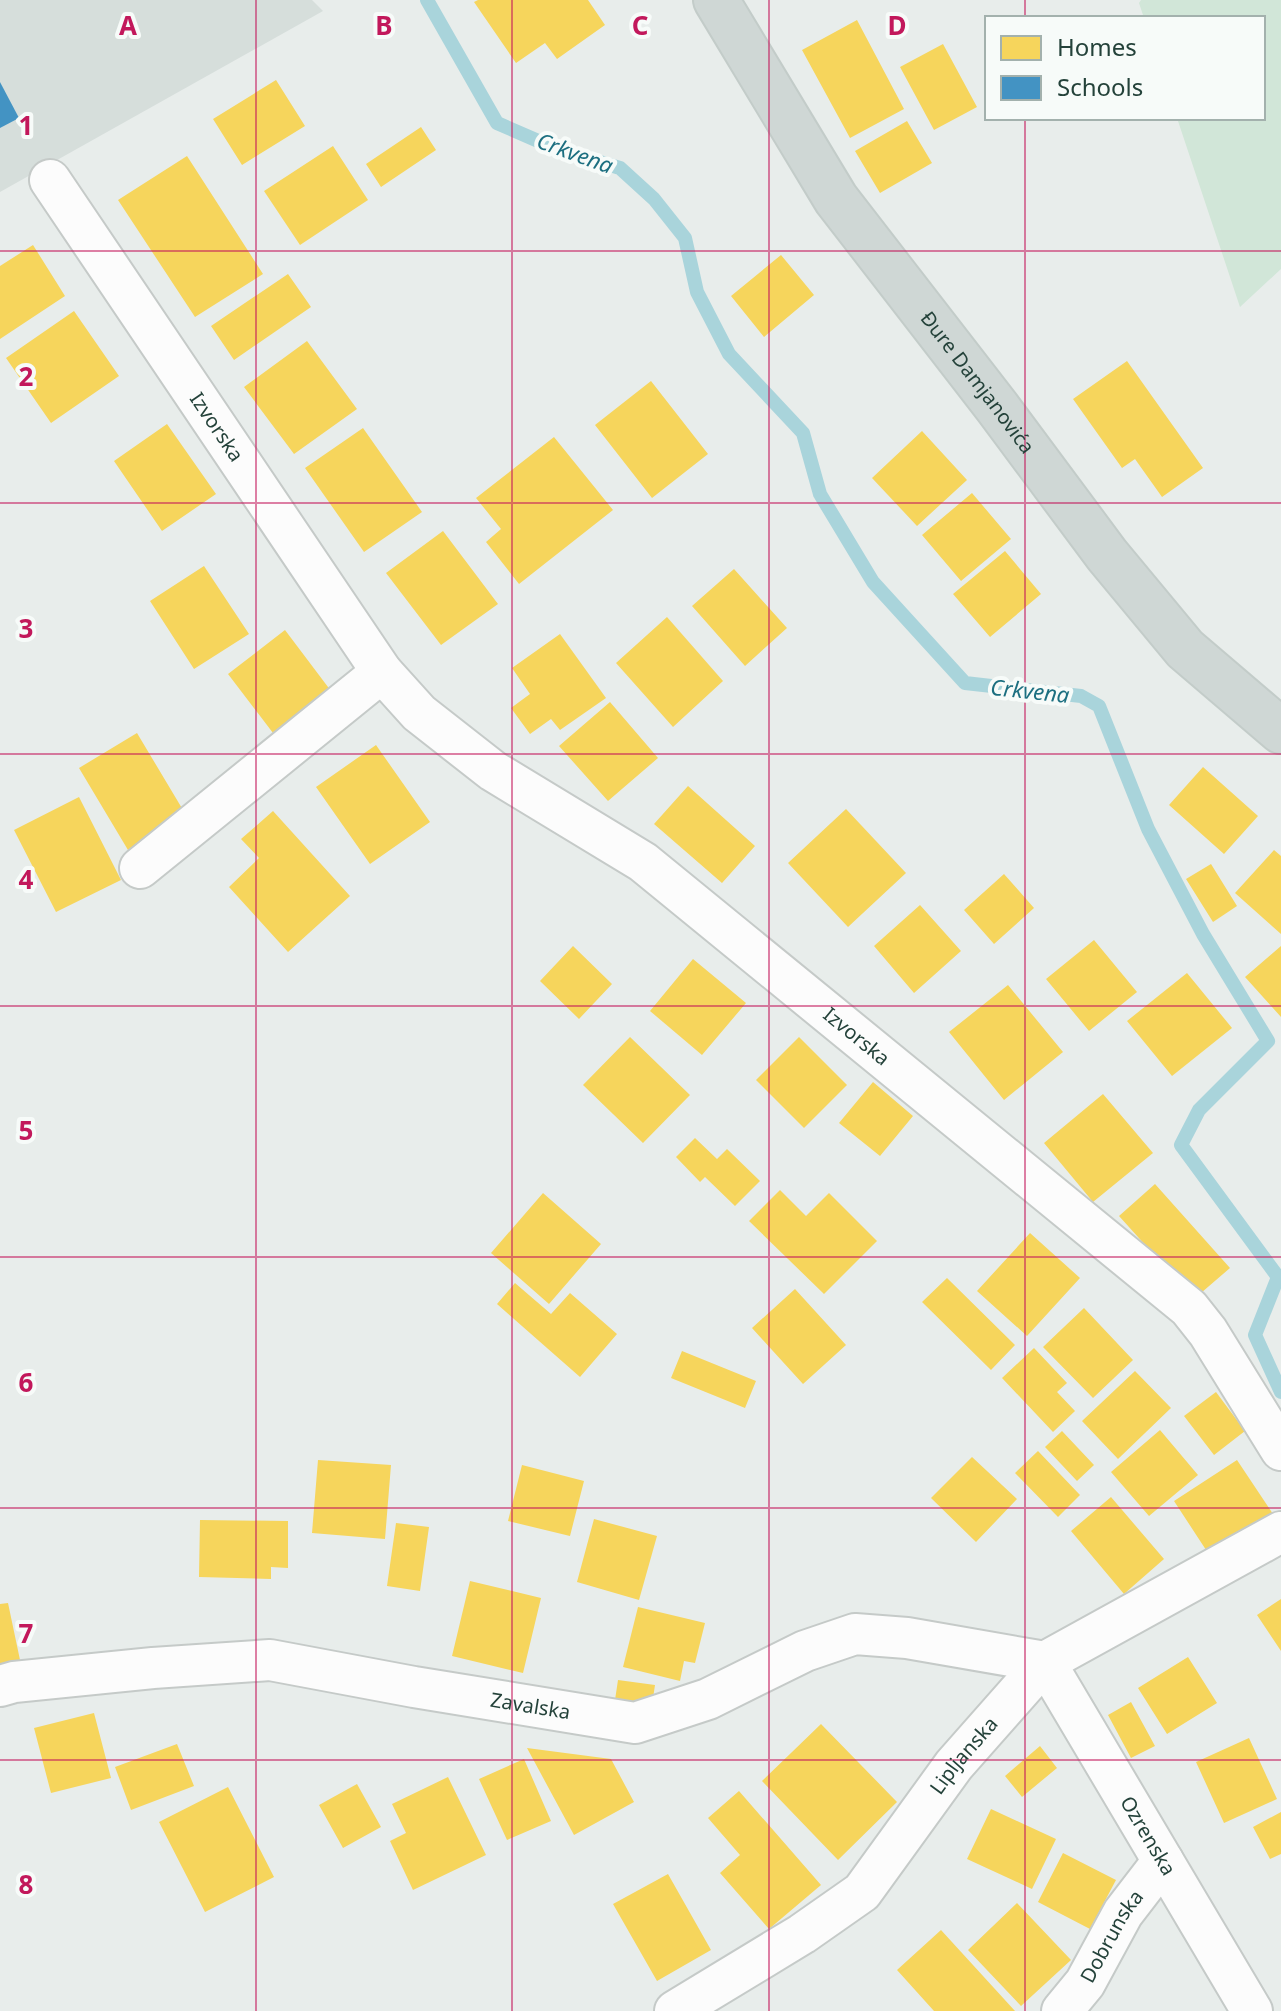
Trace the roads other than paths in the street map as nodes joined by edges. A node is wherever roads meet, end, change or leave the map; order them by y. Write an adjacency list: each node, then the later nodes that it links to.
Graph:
1 (716, 0): 4 (main road, Đure Damjanovića)
2 (50, 180): 3 (street, Izvorska)
3 (382, 672): 5 (street); 6 (street, Izvorska)
4 (1281, 731)
5 (140, 868)
6 (1281, 1450)
7 (1281, 1532): 8 (street, Lipljanska)
8 (1045, 1662): 9 (street, Zavalska); 10 (street, Ozrenska); 11 (street, Lipljanska)
9 (0, 1686)
10 (1163, 1861): 12 (street, Dobrunska); 13 (street, Ozrenska)
11 (675, 2011)
12 (1062, 2011)
13 (1252, 2011)

